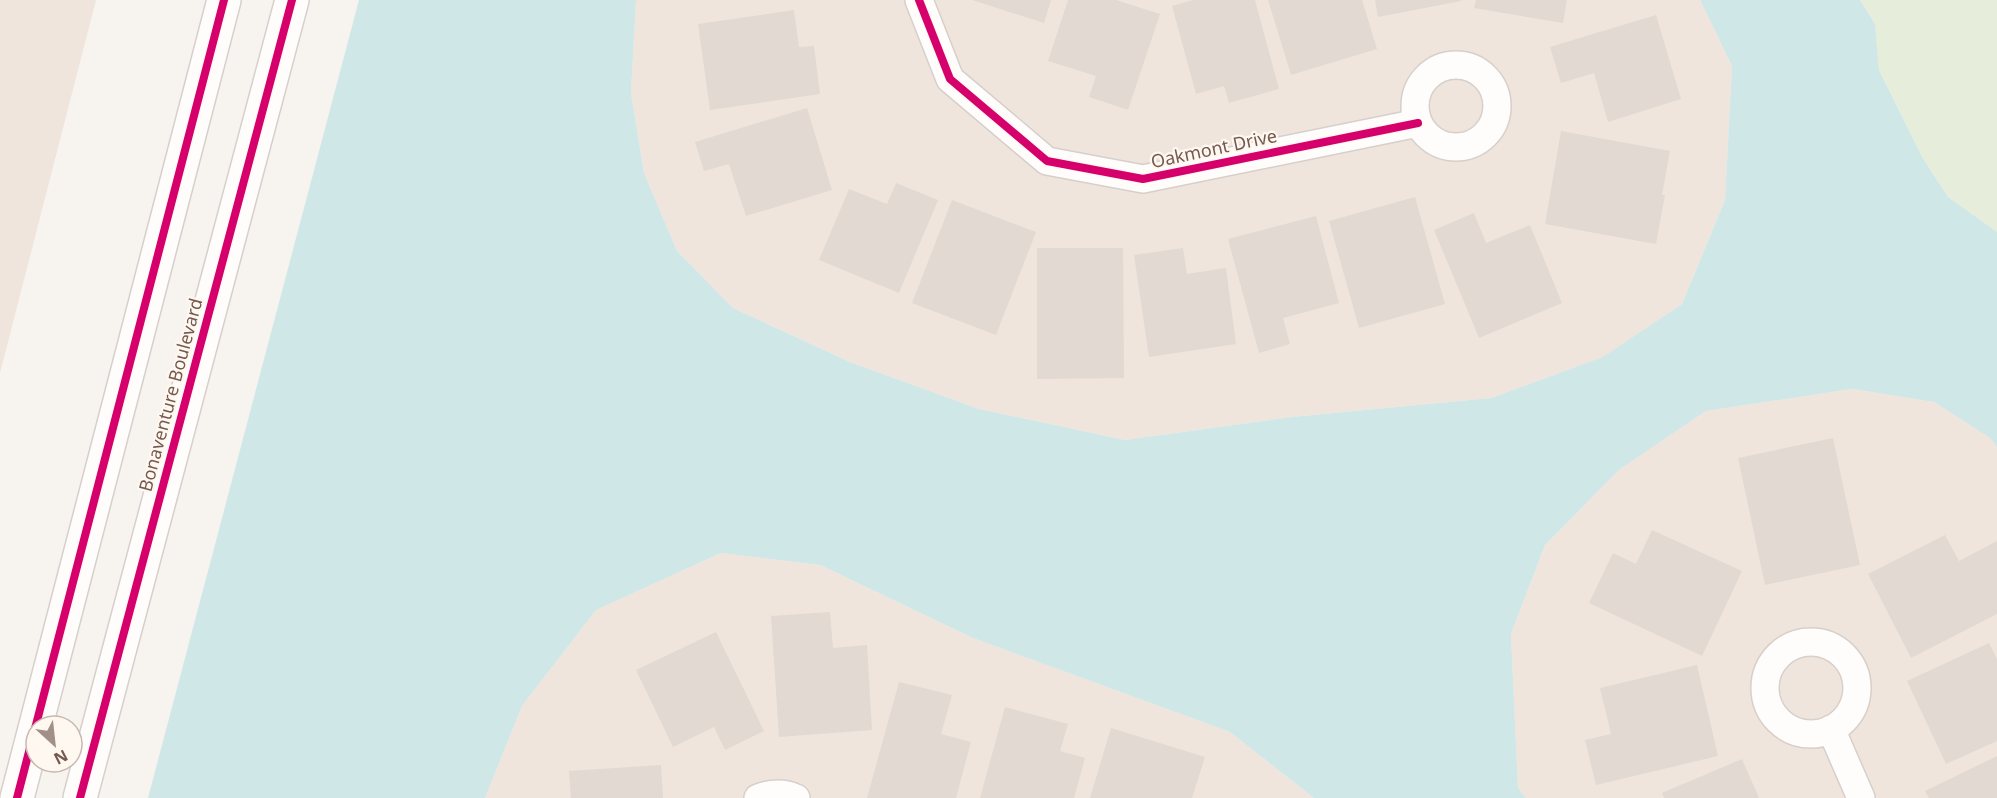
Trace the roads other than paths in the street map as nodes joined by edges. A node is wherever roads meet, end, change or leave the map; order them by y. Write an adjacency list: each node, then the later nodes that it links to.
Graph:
1 (224, 0): 6 (main road)
2 (292, 0): 7 (main road, Bonaventure Boulevard)
3 (919, 0): 4 (street, Oakmont Drive)
4 (1418, 123)
5 (1831, 729): 10 (street)
6 (17, 798)
7 (80, 798)
8 (758, 798): 9 (street)
9 (796, 798)
10 (1862, 798)

